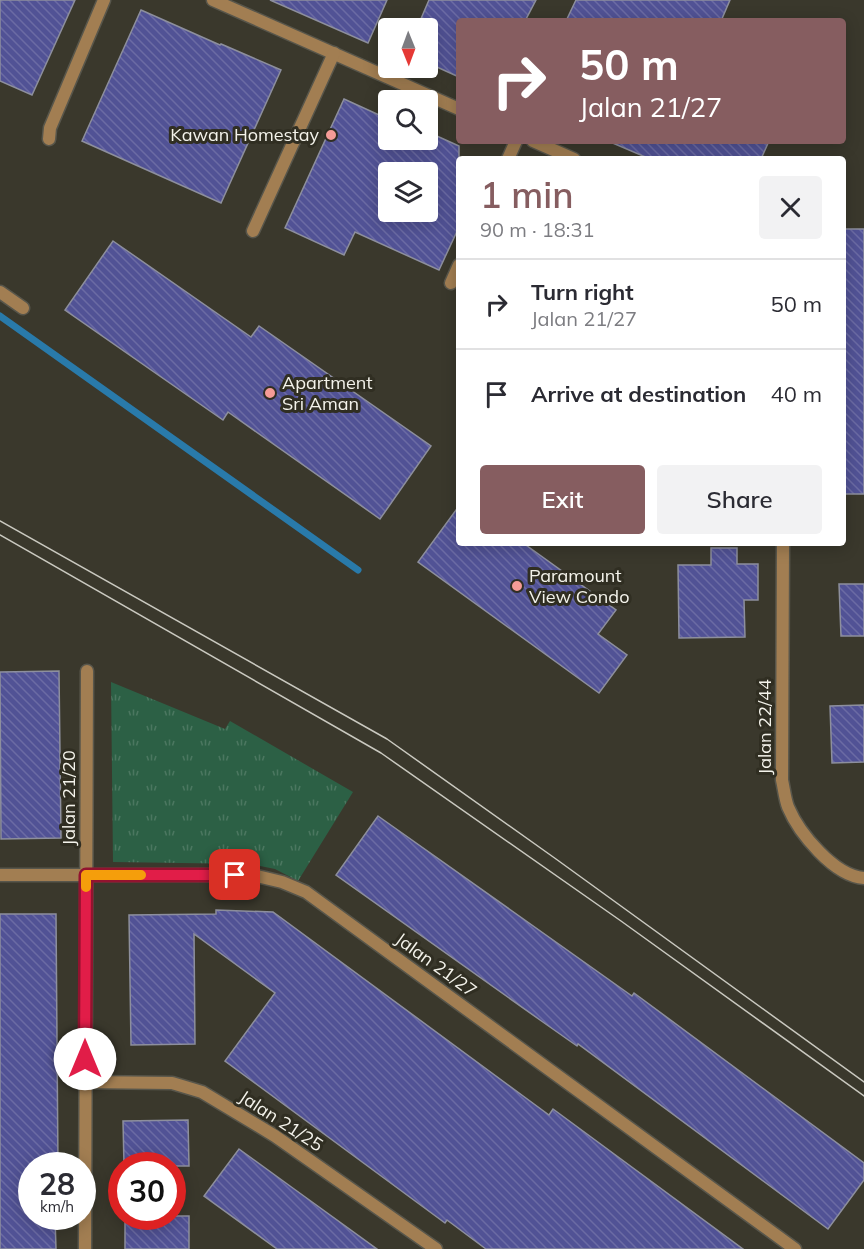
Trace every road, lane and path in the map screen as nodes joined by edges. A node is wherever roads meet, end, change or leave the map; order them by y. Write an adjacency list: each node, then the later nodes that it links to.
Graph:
1 (104, 0): 5 (street)
2 (213, 0): 3 (street)
3 (334, 53): 4 (street); 8 (street)
4 (456, 107)
5 (49, 139)
6 (540, 144): 7 (street)
7 (567, 156)
8 (253, 231)
9 (456, 272): 10 (street)
10 (451, 284)
11 (0, 292): 12 (street)
12 (23, 308)
13 (783, 546): 17 (street, Jalan 22/44)
14 (87, 670): 16 (street, Jalan 21/20)
15 (0, 875): 16 (street, Jalan 21/27)
16 (86, 875): 18 (street, Jalan 21/20); 21 (street, Jalan 21/27)
17 (861, 878)
18 (85, 1083): 19 (street, Jalan 21/20); 20 (street, Jalan 21/25)
19 (85, 1249)
20 (436, 1249)
21 (795, 1249)

